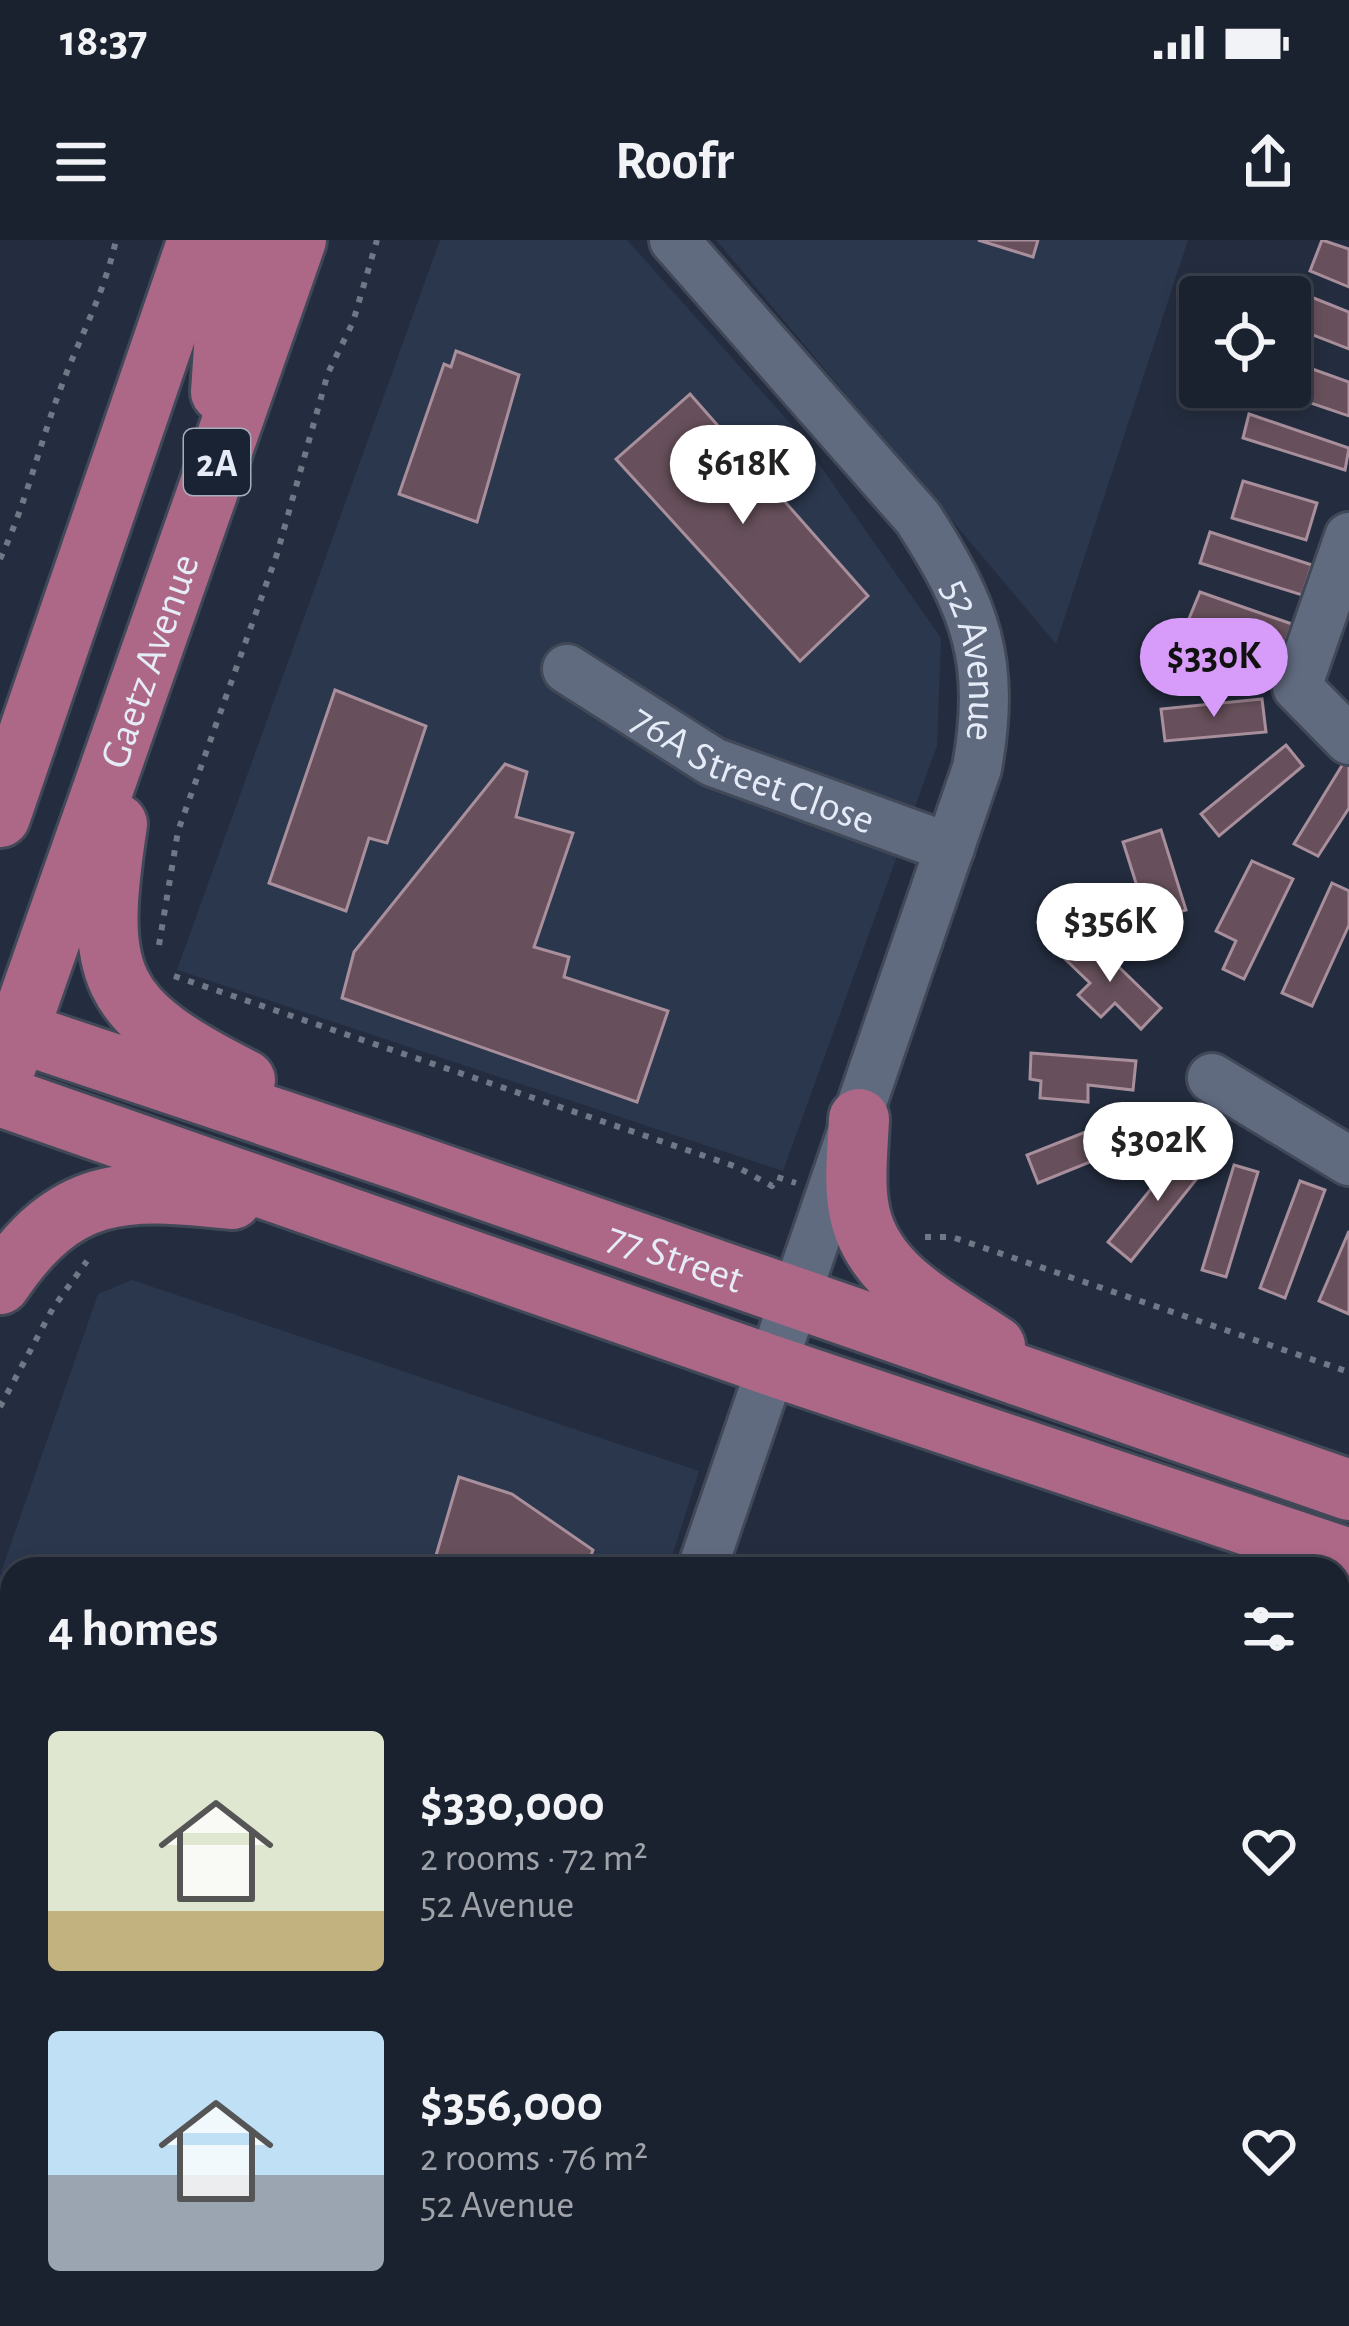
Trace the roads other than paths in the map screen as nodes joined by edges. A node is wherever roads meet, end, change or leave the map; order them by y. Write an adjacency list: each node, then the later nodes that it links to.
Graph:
1 (198, 240): 7 (main road, Gaetz Avenue / 2A)
2 (247, 240): 5 (main road)
3 (296, 240): 5 (main road, Gaetz Avenue / 2A)
4 (674, 240): 13 (street, 52 Avenue)
5 (217, 464): 9 (main road, Gaetz Avenue / 2A)
6 (1349, 537): 11 (street)
7 (65, 635): 10 (main road); 12 (main road, Gaetz Avenue / 2A)
8 (567, 669): 13 (street, 76A Street Close)
9 (138, 684): 14 (main road, Gaetz Avenue / 2A); 19 (main road)
10 (0, 730)
11 (1349, 740)
12 (0, 817)
13 (950, 848): 17 (street, 52 Avenue)
14 (6, 1047): 19 (main road, 77 Street)
15 (1212, 1078): 18 (street)
16 (0, 1096): 20 (main road, 77 Street)
17 (859, 1119): 22 (street, 52 Avenue); 24 (main road)
18 (1349, 1161)
19 (405, 1162): 22 (main road, 77 Street)
20 (328, 1210): 21 (main road); 23 (main road, 77 Street)
21 (0, 1284)
22 (792, 1298): 23 (street, 52 Avenue); 24 (main road, 77 Street)
23 (770, 1365): 26 (street, 52 Avenue); 27 (main road, 77 Street)
24 (1054, 1386): 25 (main road, 77 Street)
25 (1349, 1490)
26 (706, 1557)
27 (1343, 1557)

